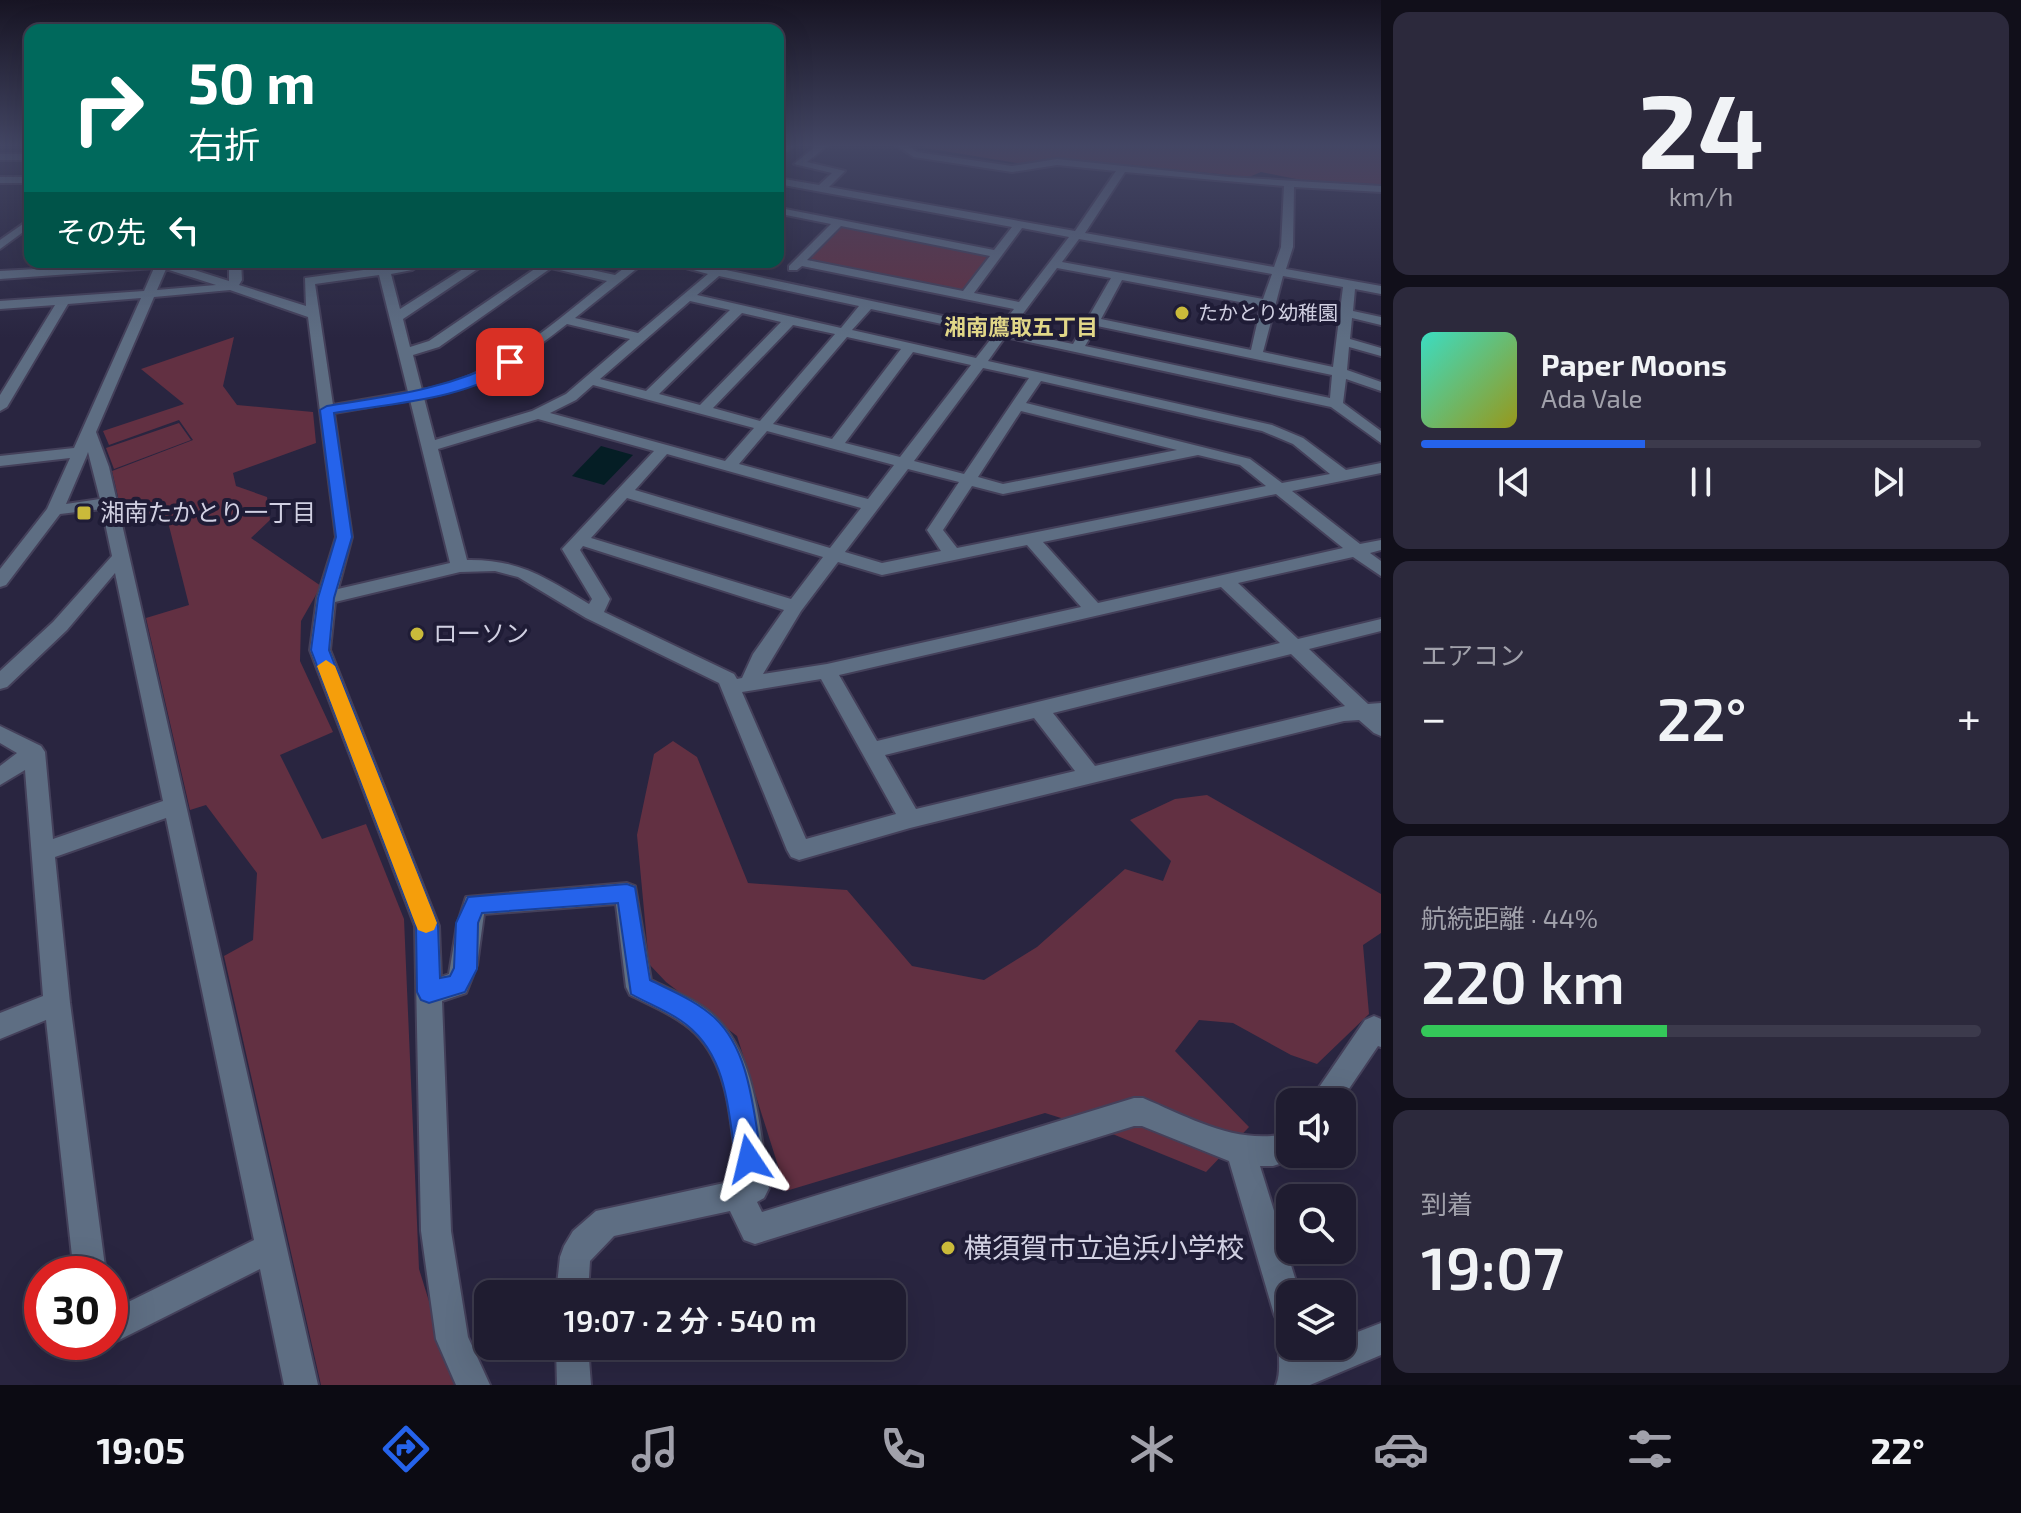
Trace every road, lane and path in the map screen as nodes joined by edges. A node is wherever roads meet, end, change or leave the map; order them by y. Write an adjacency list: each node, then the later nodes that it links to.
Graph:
1 (813, 209): 5 (street)
2 (869, 209): 6 (street)
3 (1095, 209): 8 (street)
4 (1288, 209): 25 (street)
5 (838, 223): 10 (street); 11 (street)
6 (1019, 225): 8 (street); 10 (street)
7 (24, 227): 9 (street)
8 (1077, 235): 12 (street); 25 (street)
9 (0, 246)
10 (997, 254): 35 (street)
11 (799, 262): 31 (street); 35 (street)
12 (1056, 264): 28 (street); 41 (street)
13 (65, 268): 27 (street)
14 (161, 268): 34 (street)
15 (178, 268): 32 (street)
16 (235, 268): 32 (street)
17 (373, 268): 44 (street)
18 (384, 268): 45 (street)
19 (473, 268): 45 (street)
20 (537, 268): 57 (street)
21 (566, 268): 29 (street)
22 (631, 268): 29 (street)
23 (695, 268): 26 (street)
24 (722, 268): 26 (street)
25 (1279, 271): 30 (street); 38 (street)
26 (716, 273): 31 (street); 36 (street)
27 (0, 275)
28 (1119, 275): 38 (street); 48 (street)
29 (616, 279): 46 (street)
30 (1350, 283): 33 (street); 43 (street)
31 (777, 285): 40 (street)
32 (231, 286): 34 (street); 44 (street)
33 (1381, 290)
34 (150, 294): 37 (street); 74 (street)
35 (966, 295): 41 (street)
36 (688, 297): 42 (street); 52 (street)
37 (64, 300): 39 (street); 69 (street)
38 (1268, 304): 58 (street)
39 (0, 305)
40 (867, 305): 50 (street); 51 (street)
41 (1024, 307): 51 (street)
42 (738, 310): 47 (street); 65 (street)
43 (1346, 313): 49 (street); 53 (street)
44 (315, 316): 70 (street)
45 (397, 317): 57 (street)
46 (564, 319): 52 (street); 66 (street)
47 (789, 321): 50 (street); 71 (street)
48 (1093, 321): 55 (street); 58 (street)
49 (1381, 321)
50 (844, 332): 54 (street); 73 (street)
51 (1003, 334): 55 (street); 59 (street)
52 (641, 338): 62 (street)
53 (1344, 341): 56 (street); 60 (street)
54 (909, 348): 59 (street); 76 (street)
55 (1077, 349): 63 (street)
56 (1381, 352)
57 (405, 353): 66 (street)
58 (1256, 355): 60 (street)
59 (982, 363): 61 (street); 82 (street)
60 (1339, 372): 64 (street); 67 (street)
61 (1037, 376): 63 (street); 68 (street)
62 (592, 381): 65 (street); 72 (street)
63 (1158, 385): 67 (street); 85 (street)
64 (1381, 387)
65 (650, 395): 71 (street)
66 (415, 396): 70 (street); 77 (street)
67 (1336, 404): 75 (street)
68 (1019, 406): 79 (street); 86 (street)
69 (0, 407)
70 (327, 410): 103 (street)
71 (703, 410): 73 (street)
72 (537, 414): 77 (street); 78 (street)
73 (763, 426): 76 (street); 83 (street)
74 (90, 434): 80 (street); 89 (street)
75 (1381, 438)
76 (836, 444): 82 (street)
77 (429, 447): 99 (street)
78 (664, 449): 83 (street); 88 (street)
79 (1200, 450): 86 (street); 87 (street)
80 (81, 452): 81 (street); 91 (street)
81 (0, 461)
82 (906, 463): 86 (street); 90 (street)
83 (729, 466): 90 (street)
84 (1381, 468): 85 (street)
85 (1343, 476): 87 (street)
86 (969, 480): 96 (street)
87 (1281, 488): 93 (street); 95 (street)
88 (624, 492): 92 (street); 97 (street)
89 (108, 503): 91 (street); 98 (street)
90 (874, 506): 97 (street)
91 (55, 510): 101 (street)
92 (578, 539): 104 (street); 106 (street)
93 (1032, 540): 96 (street); 105 (street)
94 (1381, 545): 95 (street)
95 (1357, 551): 100 (street); 102 (street)
96 (952, 554): 97 (street)
97 (838, 555): 104 (street)
98 (120, 557): 110 (street); 120 (street)
99 (460, 566): 103 (street); 106 (street)
100 (1381, 570)
101 (0, 581)
102 (1225, 581): 105 (street); 108 (street)
103 (326, 598): 123 (street)
104 (795, 607): 111 (street)
105 (1094, 611): 109 (street)
106 (593, 614): 111 (street)
107 (1381, 625): 108 (street)
108 (1293, 647): 112 (street); 113 (street)
109 (827, 671): 111 (street); 116 (street)
110 (0, 682)
111 (738, 686): 121 (street)
112 (1039, 709): 116 (street); 118 (street)
113 (1371, 711): 114 (street); 118 (street)
114 (1381, 728)
115 (0, 734): 117 (street)
116 (873, 750): 121 (street)
117 (34, 752): 119 (street); 122 (street)
118 (1091, 776): 121 (street)
119 (0, 777)
120 (174, 806): 122 (street); 131 (street)
121 (910, 819)
122 (43, 852): 124 (street)
123 (429, 992): 130 (street); 140 (street)
124 (57, 1003): 125 (street); 132 (street)
125 (0, 1026)
126 (1381, 1034): 127 (street)
127 (1333, 1088)
128 (1241, 1151): 129 (street); 130 (street); 134 (street)
129 (1276, 1153)
130 (738, 1195): 133 (street)
131 (272, 1247): 135 (street); 139 (street)
132 (88, 1256)
133 (573, 1280)
134 (1280, 1280)
135 (128, 1319)
136 (1381, 1339): 138 (street)
137 (573, 1360): 141 (street)
138 (1295, 1367)
139 (301, 1385)
140 (473, 1385)
141 (574, 1385)

